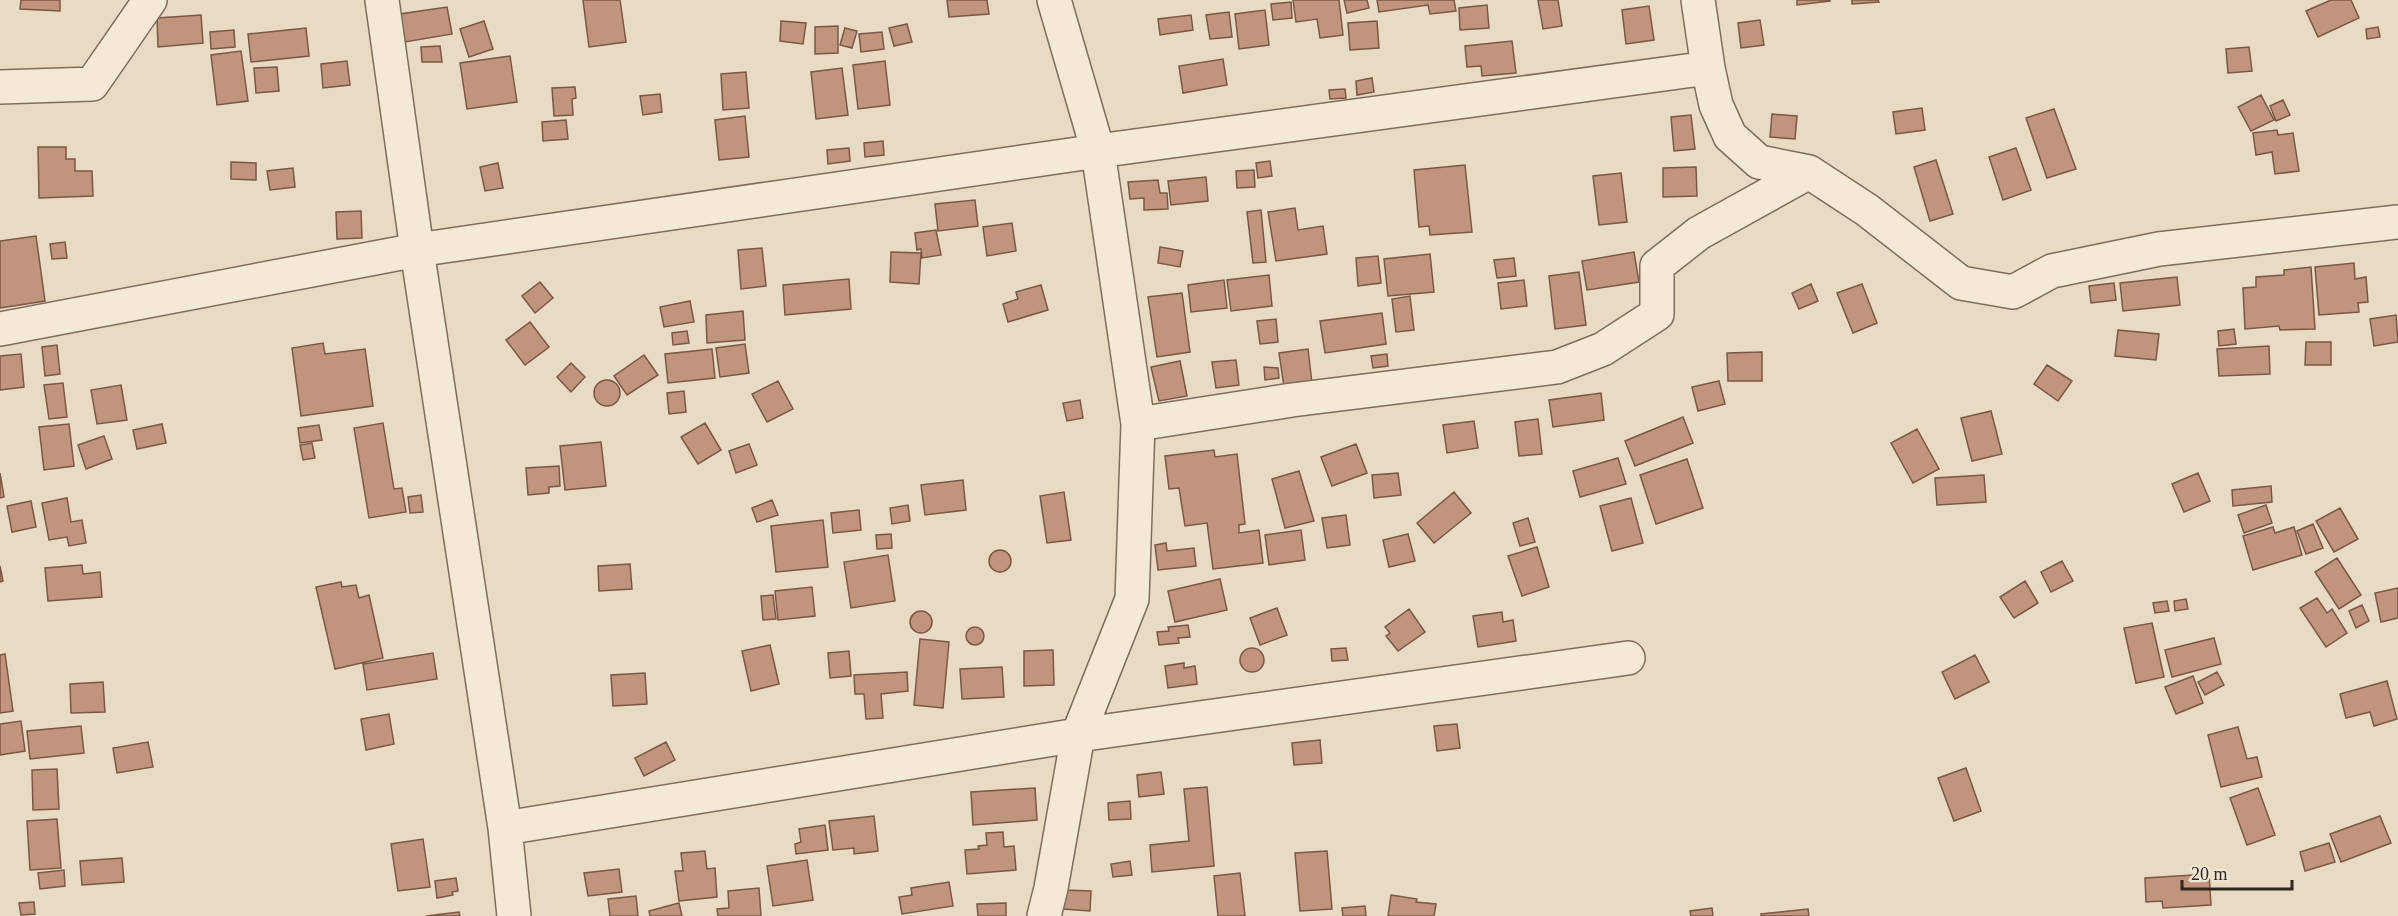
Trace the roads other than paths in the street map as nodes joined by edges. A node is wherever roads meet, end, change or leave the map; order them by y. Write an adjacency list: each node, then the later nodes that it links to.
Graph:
1 (150, 0): 6 (street)
2 (382, 0): 10 (street)
3 (1054, 0): 7 (street)
4 (1698, 0): 5 (street)
5 (1708, 68): 7 (street); 8 (street)
6 (0, 87)
7 (1098, 151): 10 (street); 12 (street)
8 (1809, 172): 9 (street); 12 (street)
9 (2398, 222)
10 (417, 250): 11 (street); 15 (street)
11 (0, 329)
12 (1138, 424): 14 (street)
13 (1628, 658): 14 (street)
14 (1078, 735): 15 (street); 17 (street)
15 (505, 828): 16 (street)
16 (514, 916)
17 (1044, 916)

